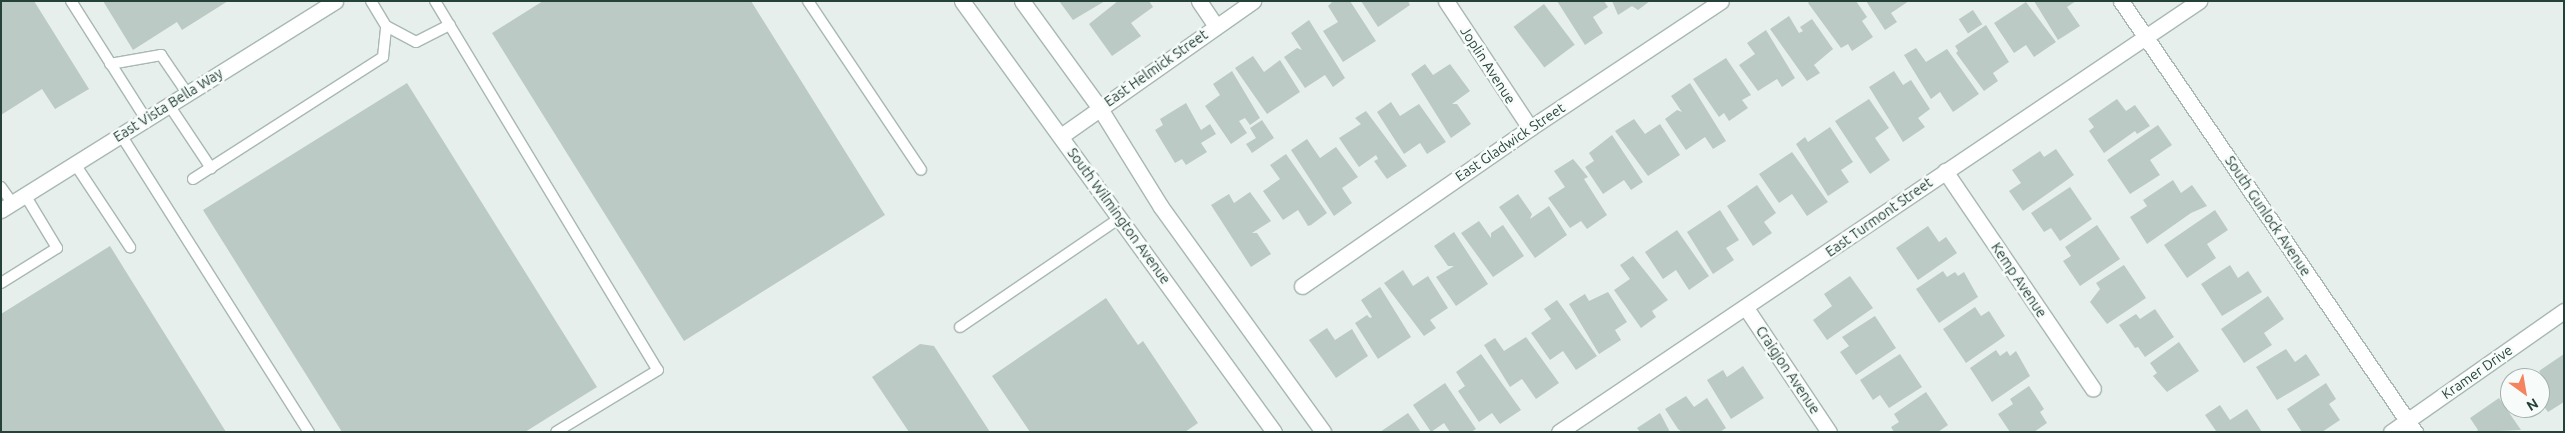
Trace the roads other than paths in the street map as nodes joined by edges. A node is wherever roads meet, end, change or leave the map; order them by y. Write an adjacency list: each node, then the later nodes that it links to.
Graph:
1 (71, 1): 18 (lane)
2 (371, 1): 15 (lane)
3 (435, 1): 14 (lane)
4 (808, 1): 28 (lane)
5 (962, 1): 25 (street, South Wilmington Avenue)
6 (1022, 1): 21 (street)
7 (1199, 1): 16 (street)
8 (1253, 1): 16 (street, East Helmick Street)
9 (1446, 1): 23 (street, Joplin Avenue)
10 (1721, 1): 23 (street, East Gladwick Street)
11 (2121, 1): 17 (street, South Gunlock Avenue)
12 (2199, 1): 17 (street, East Turmont Street)
13 (326, 4): 19 (street, East Vista Bella Way)
14 (450, 25): 15 (lane); 44 (lane)
15 (386, 26): 27 (lane)
16 (1216, 26): 21 (street, East Helmick Street)
17 (2146, 37): 29 (street, East Turmont Street); 42 (street, South Gunlock Avenue)
18 (110, 64): 19 (lane); 22 (lane)
19 (187, 93): 20 (street, East Vista Bella Way)
20 (169, 105): 22 (street, East Vista Bella Way); 27 (lane)
21 (1099, 107): 25 (street, East Helmick Street); 46 (street)
22 (146, 119): 24 (street, East Vista Bella Way)
23 (1530, 128): 37 (street, East Gladwick Street)
24 (121, 135): 26 (street, East Vista Bella Way); 43 (lane)
25 (1061, 136): 34 (street, South Wilmington Avenue)
26 (75, 164): 32 (street, East Vista Bella Way); 35 (lane)
27 (211, 168): 30 (lane)
28 (920, 170)
29 (1945, 171): 38 (street, East Turmont Street); 41 (street, Kemp Avenue)
30 (192, 179)
31 (1, 187): 33 (lane)
32 (25, 195): 33 (street, East Vista Bella Way); 36 (lane)
33 (6, 206)
34 (1120, 218): 40 (lane); 45 (street, South Wilmington Avenue)
35 (130, 247)
36 (1, 283)
37 (1302, 286)
38 (1746, 308): 47 (street, East Turmont Street); 48 (street, Craigjon Avenue)
39 (2564, 311): 42 (street, Kramer Drive)
40 (960, 327)
41 (2094, 389)
42 (2411, 426): 49 (street, Kramer Drive)
43 (309, 432)
44 (556, 432)
45 (1274, 432)
46 (1322, 432)
47 (1559, 432)
48 (1830, 432)
49 (2391, 432)

